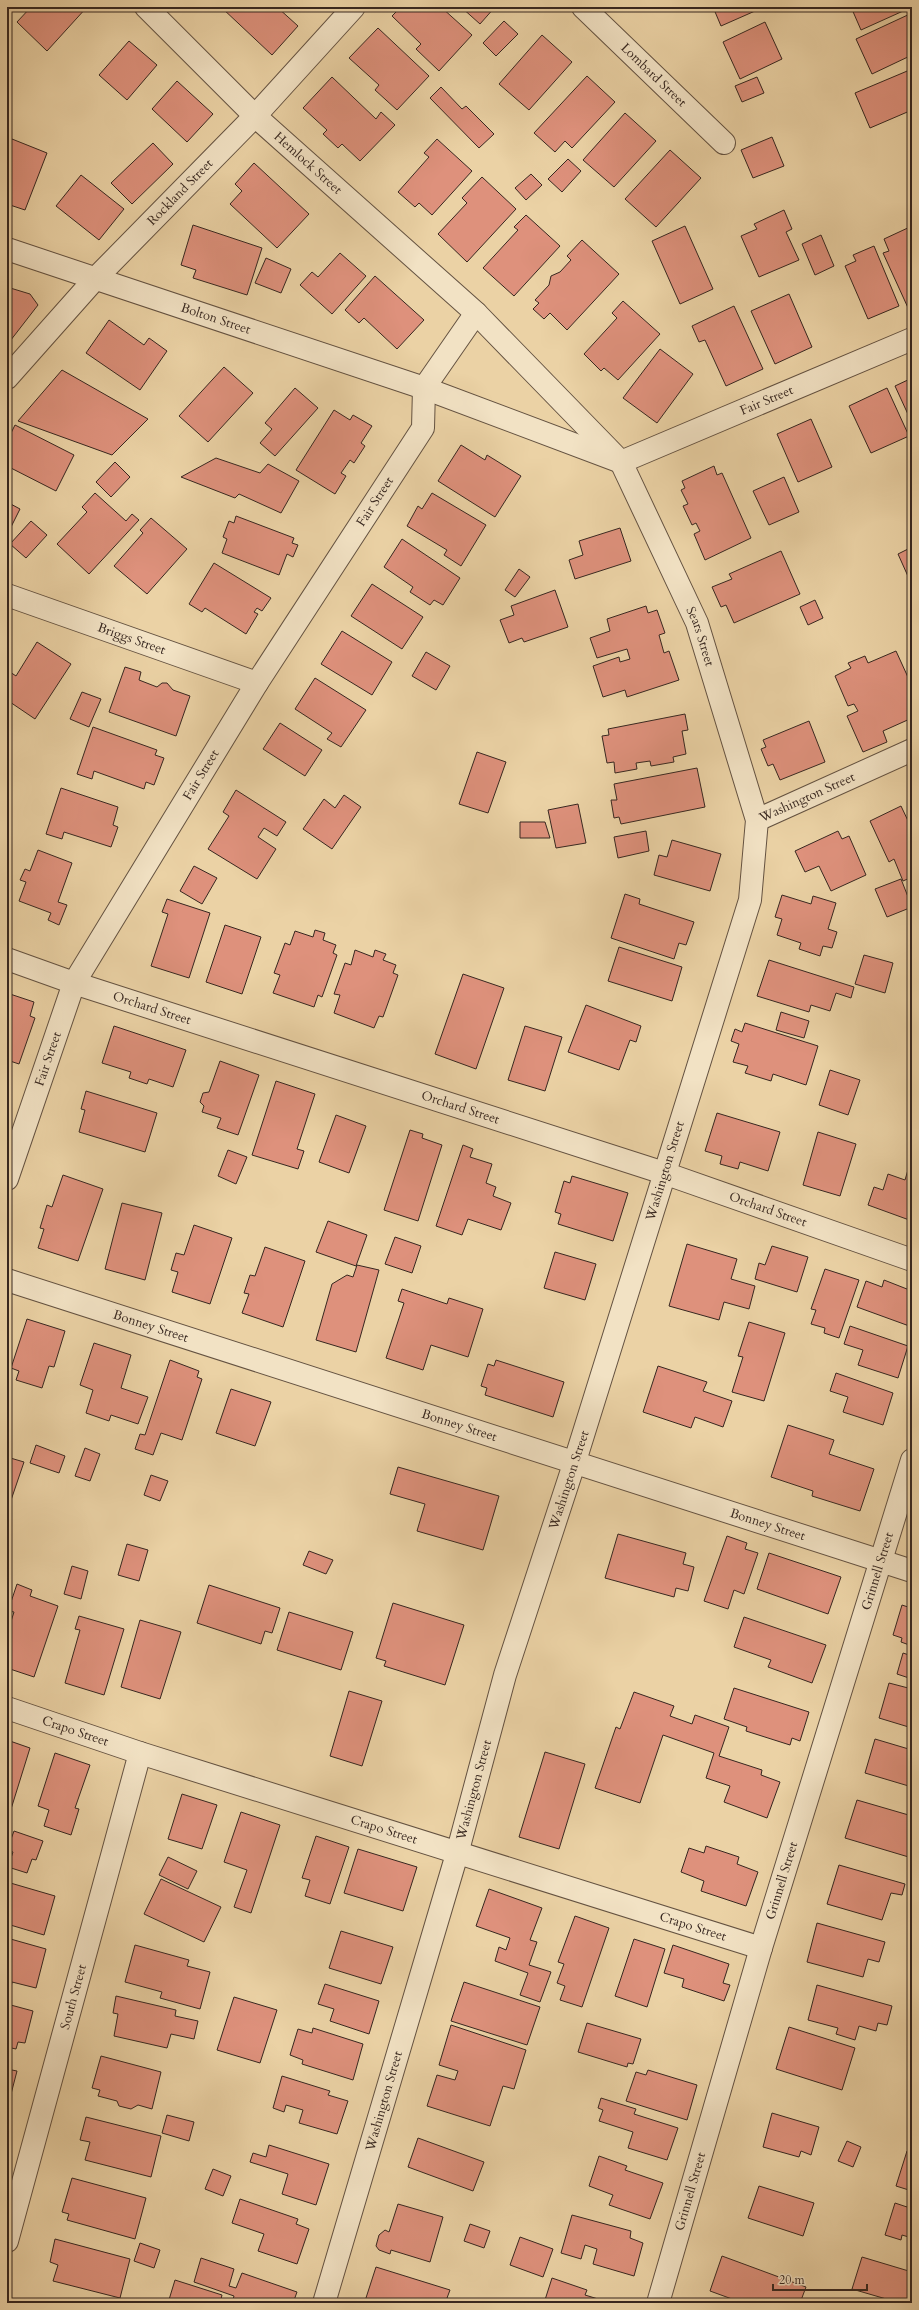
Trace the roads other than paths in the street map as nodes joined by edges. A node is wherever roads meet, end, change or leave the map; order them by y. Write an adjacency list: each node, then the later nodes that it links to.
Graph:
1 (146, 7): 4 (street, Hemlock Street)
2 (354, 7): 4 (street, Rockland Street)
3 (583, 7): 5 (street, Lombard Street)
4 (255, 116): 7 (street, Rockland Street); 8 (street, Hemlock Street)
5 (724, 143)
6 (7, 249): 7 (street, Bolton Street)
7 (94, 280): 10 (street, Rockland Street); 11 (street, Bolton Street)
8 (476, 313): 11 (street); 12 (street)
9 (912, 339): 12 (street, Fair Street)
10 (7, 378)
11 (424, 388): 12 (street); 14 (street, Fair Street)
12 (621, 462): 16 (street, Sears Street)
13 (7, 595): 14 (street, Briggs Street)
14 (256, 683): 18 (street, Fair Street)
15 (912, 750): 16 (street, Washington Street)
16 (756, 820): 19 (street, Washington Street)
17 (7, 959): 18 (street, Orchard Street)
18 (74, 983): 19 (street, Orchard Street); 20 (street, Fair Street)
19 (664, 1174): 21 (street, Orchard Street); 24 (street, Washington Street)
20 (7, 1179)
21 (912, 1260)
22 (7, 1280): 24 (street, Bonney Street)
23 (912, 1460): 25 (street, Grinnell Street)
24 (575, 1461): 25 (street, Bonney Street); 29 (street, Washington Street)
25 (880, 1560): 26 (street, Bonney Street); 30 (street, Grinnell Street)
26 (912, 1571)
27 (7, 1708): 28 (street, Crapo Street)
28 (140, 1753): 29 (street, Crapo Street); 31 (street, South Street)
29 (457, 1854): 30 (street, Crapo Street); 32 (street, Washington Street)
30 (761, 1948): 33 (street, Grinnell Street)
31 (7, 2241)
32 (324, 2303)
33 (658, 2303)

